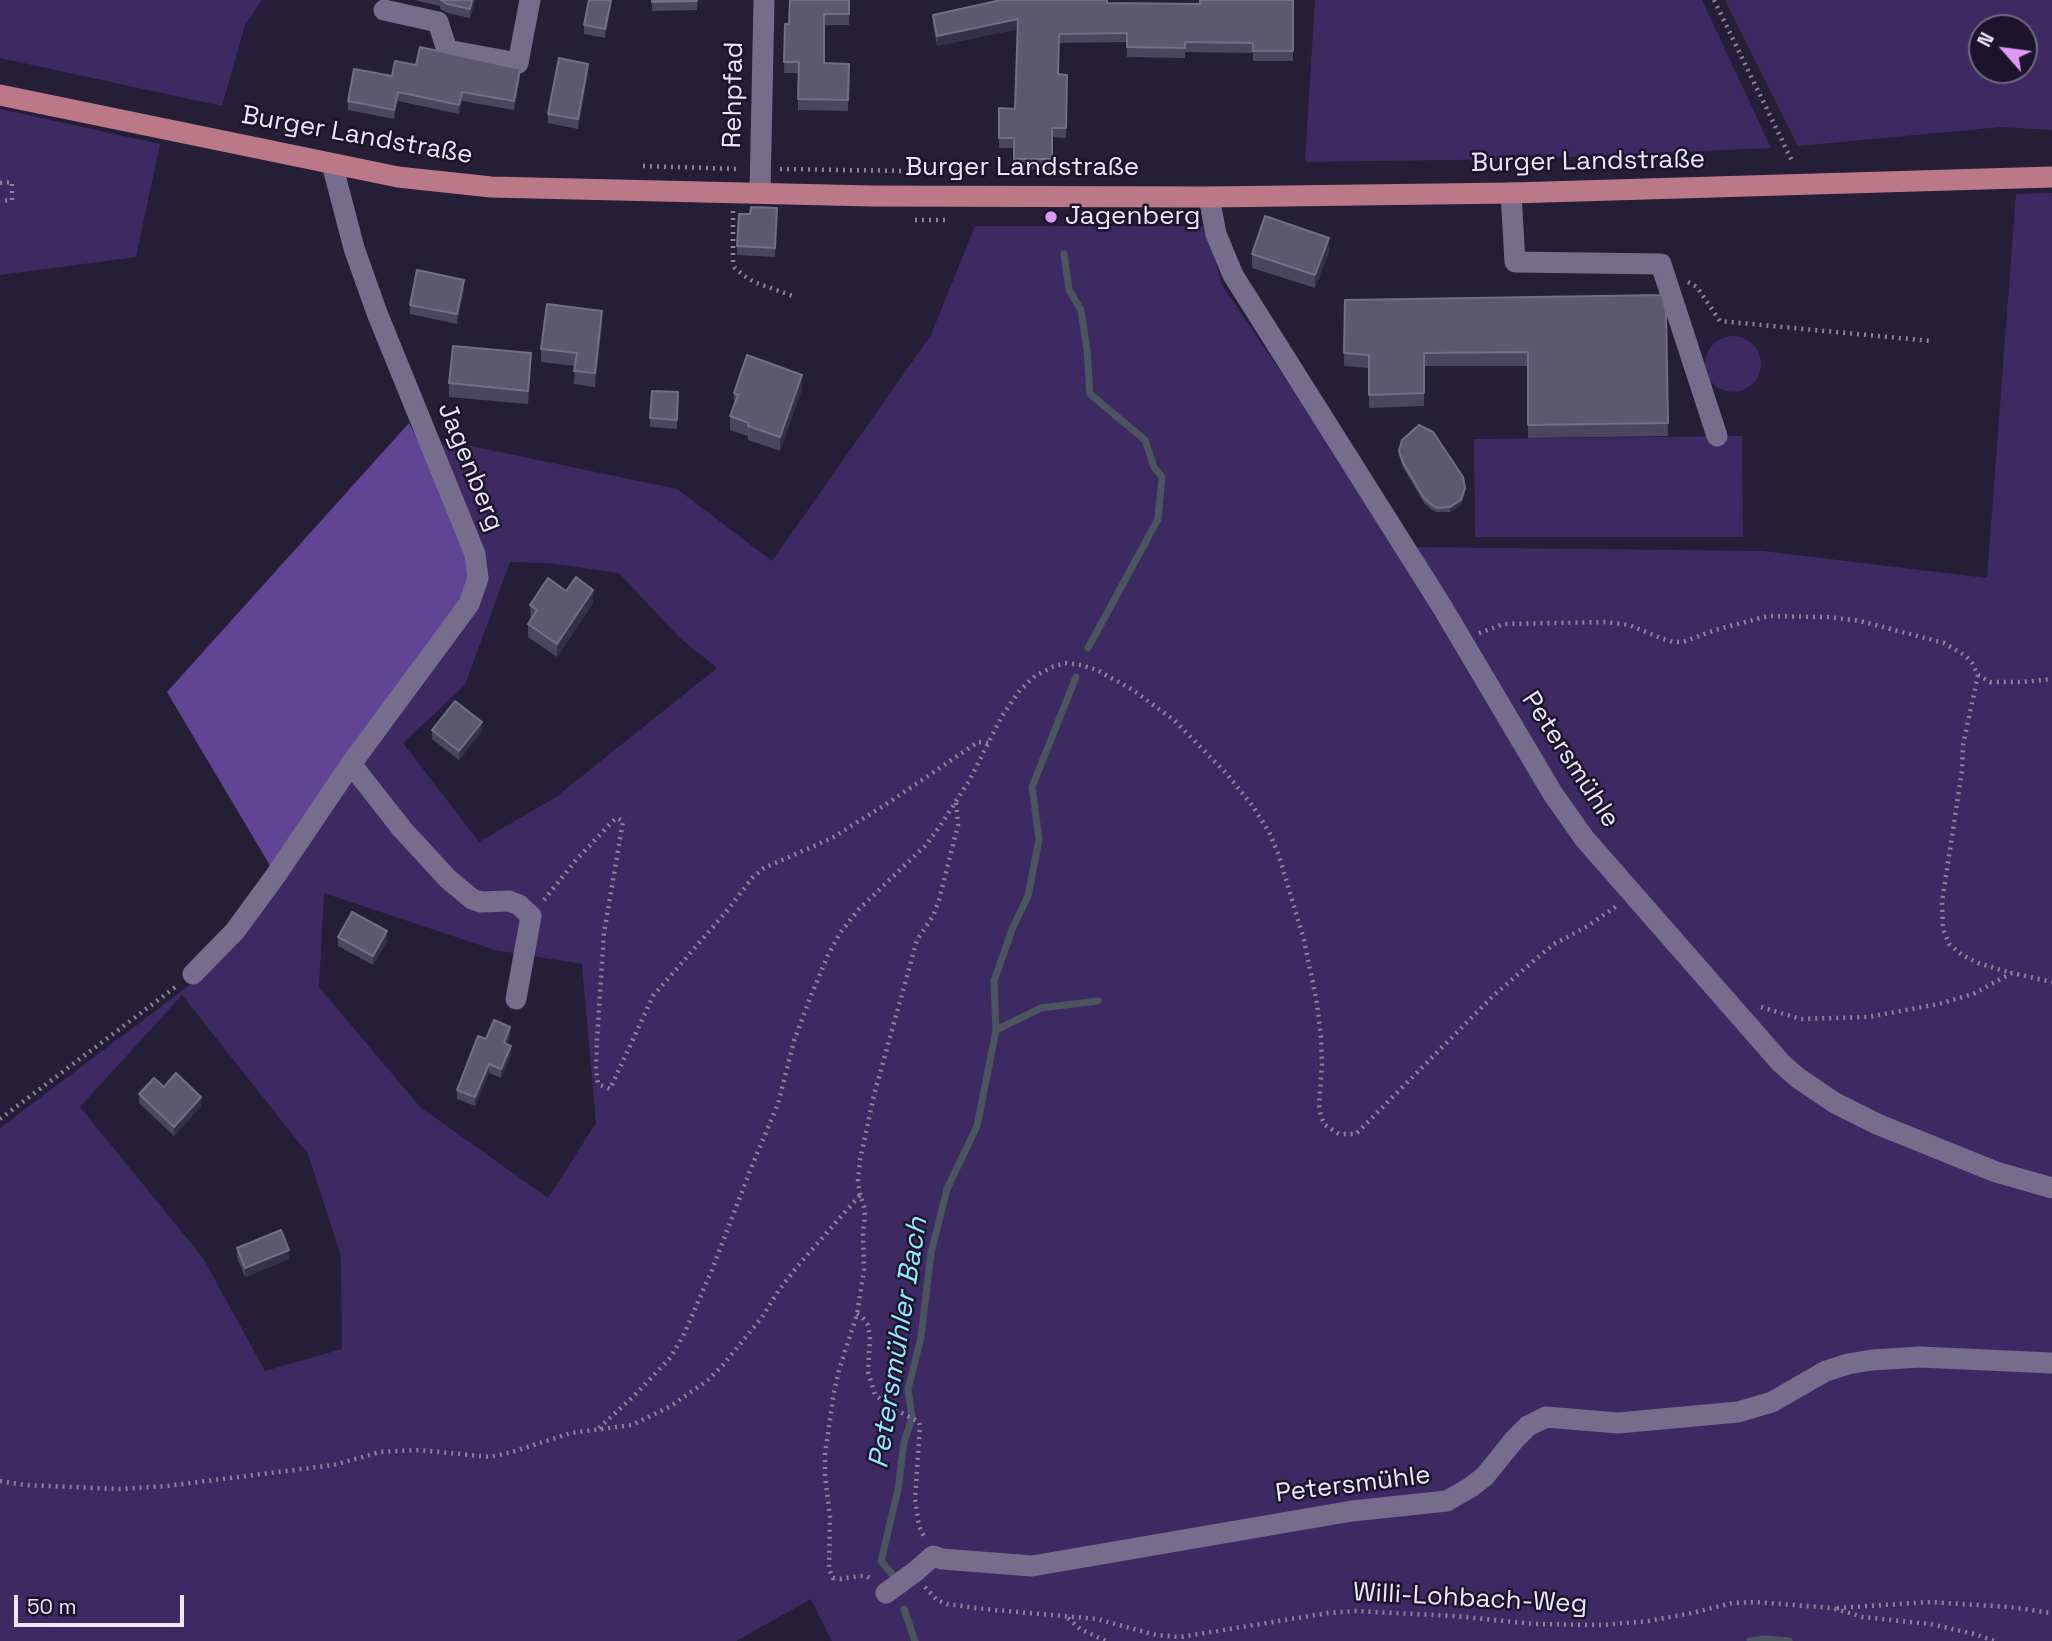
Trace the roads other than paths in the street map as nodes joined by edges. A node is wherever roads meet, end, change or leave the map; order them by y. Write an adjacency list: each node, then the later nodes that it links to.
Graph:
1 (530, 0): 3 (street)
2 (764, 0): 7 (street, Rehpfad)
3 (384, 10)
4 (0, 96): 5 (main road, Burger Landstraße)
5 (331, 164): 7 (main road, Burger Landstraße); 11 (street, Jagenberg)
6 (2052, 177): 8 (main road, Burger Landstraße)
7 (760, 192): 9 (main road, Burger Landstraße)
8 (1511, 193): 9 (main road, Burger Landstraße); 10 (street)
9 (1209, 197): 14 (street, Petersmühle)
10 (1717, 436)
11 (351, 764): 12 (street, Jagenberg); 13 (street)
12 (193, 974)
13 (516, 999)
14 (2052, 1188)
15 (2052, 1363): 16 (street, Petersmühle)
16 (887, 1593)

